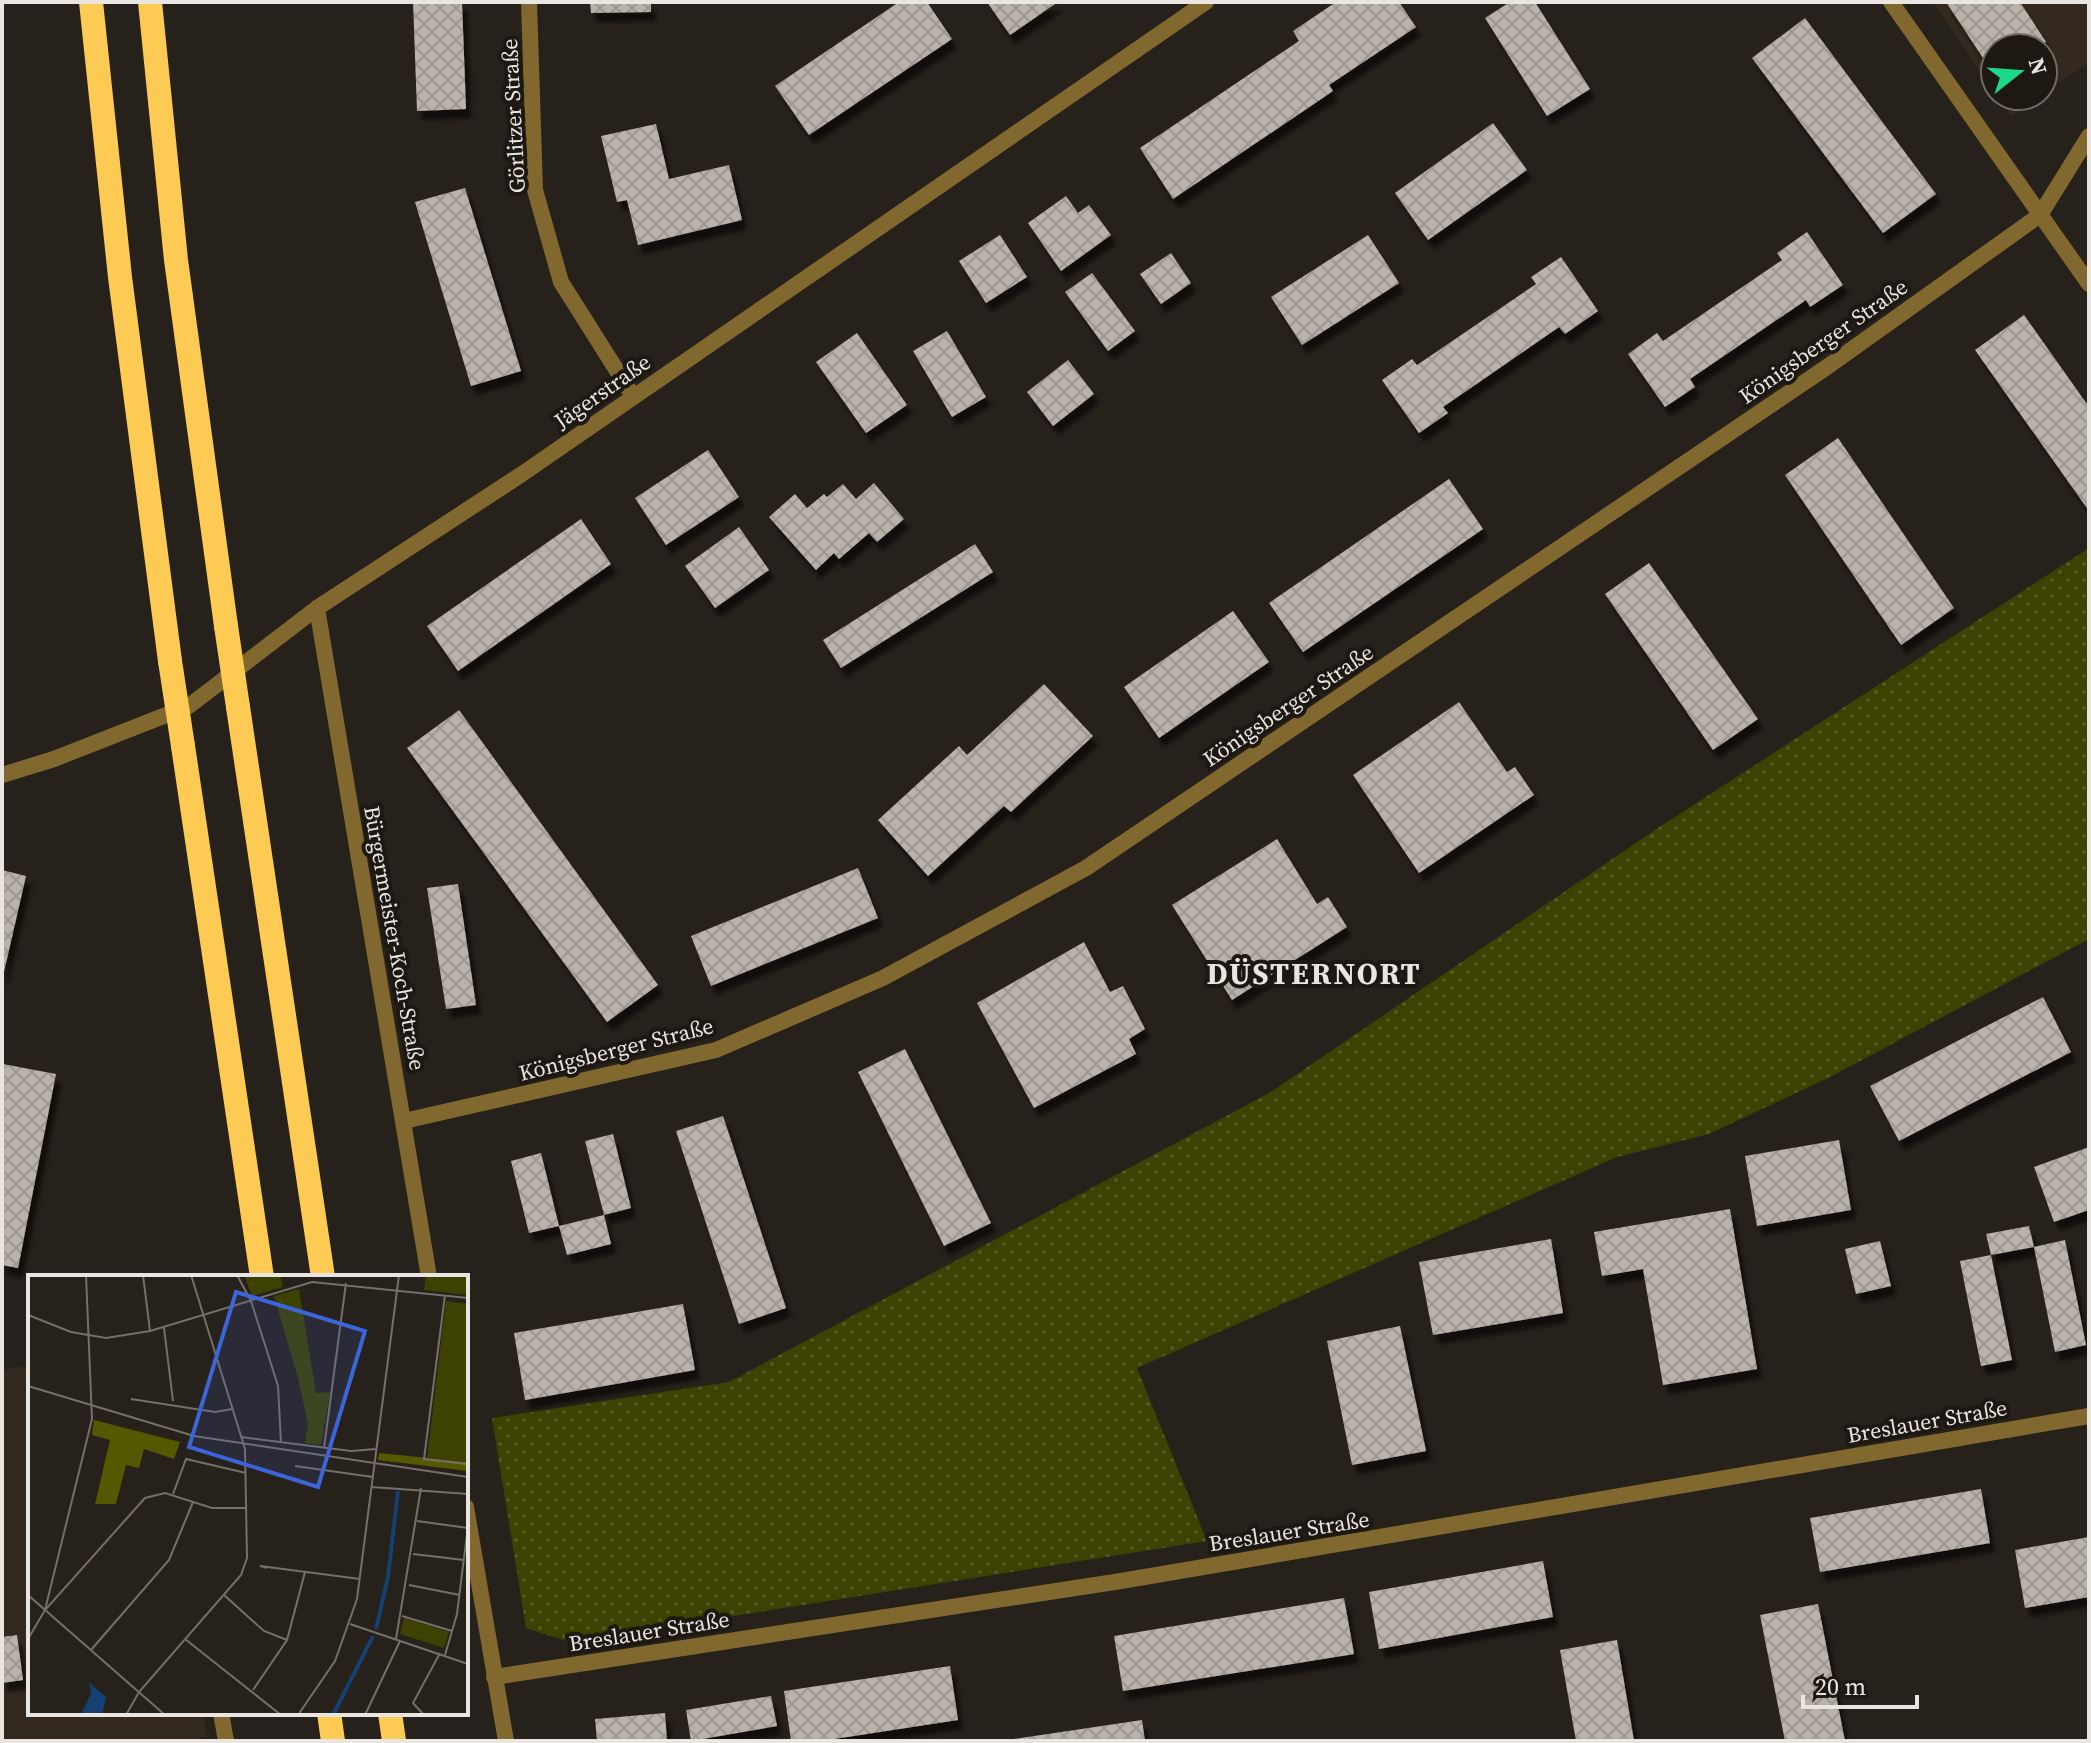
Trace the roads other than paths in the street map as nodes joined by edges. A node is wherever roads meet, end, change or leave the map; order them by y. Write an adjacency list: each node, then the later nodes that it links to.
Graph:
1 (91, 2): 13 (highway, bridge)
2 (150, 2): 14 (highway, bridge)
3 (529, 2): 9 (street, Görlitzer Straße)
4 (1206, 2): 9 (street, Jägerstraße)
5 (1891, 2): 7 (street)
6 (2089, 136): 7 (street, Königsberger Straße)
7 (2040, 215): 8 (street); 12 (street, Königsberger Straße)
8 (2089, 284)
9 (633, 396): 10 (street, Jägerstraße)
10 (317, 608): 11 (street, Jägerstraße); 12 (street, Bürgermeister-Koch-Straße)
11 (2, 775)
12 (404, 1121): 15 (street, Bürgermeister-Koch-Straße)
13 (262, 1275)
14 (323, 1275)
15 (429, 1275)
16 (2089, 1416): 18 (street, Breslauer Straße)
17 (468, 1519): 18 (street)
18 (494, 1677): 25 (street)
19 (221, 1715): 22 (street)
20 (329, 1715): 23 (highway)
21 (390, 1715): 24 (highway)
22 (226, 1741)
23 (333, 1741)
24 (394, 1741)
25 (506, 1741)

